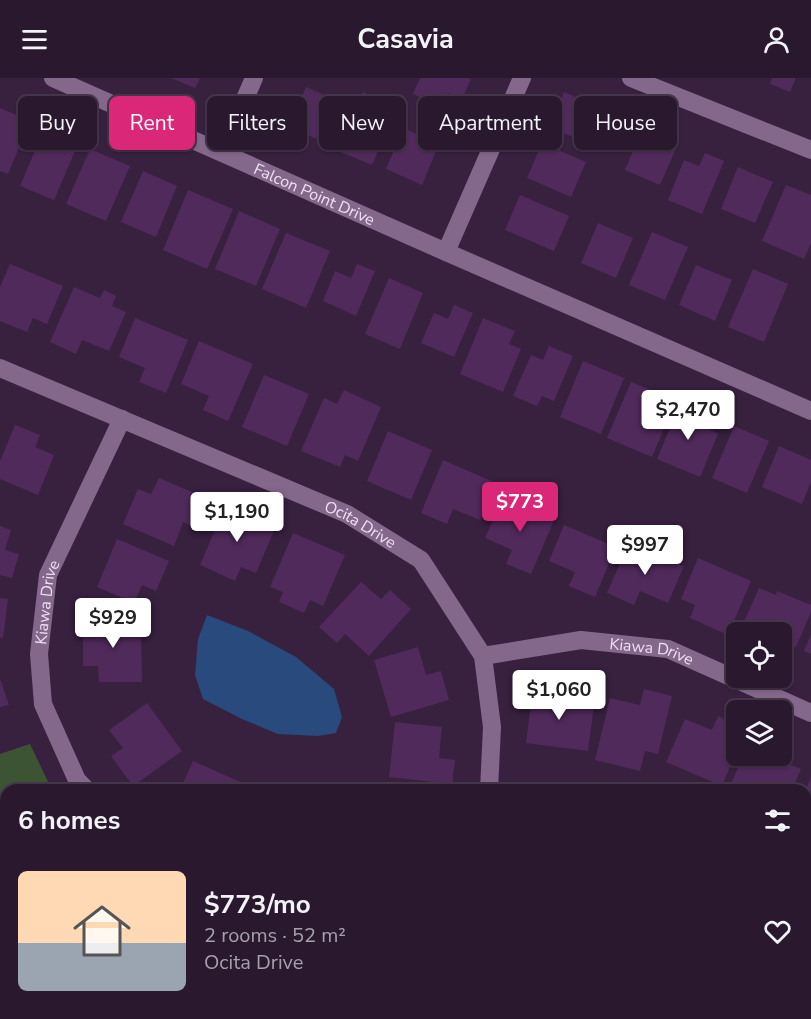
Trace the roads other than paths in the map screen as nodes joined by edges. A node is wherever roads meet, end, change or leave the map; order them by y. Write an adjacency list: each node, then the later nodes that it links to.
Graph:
1 (53, 78): 6 (street, Falcon Point Drive)
2 (254, 78): 6 (street)
3 (522, 78): 7 (street)
4 (631, 78): 5 (street)
5 (811, 150)
6 (222, 152): 7 (street, Falcon Point Drive)
7 (446, 252): 9 (street, Falcon Point Drive)
8 (0, 368): 10 (street, Ocita Drive)
9 (811, 411)
10 (122, 419): 11 (street, Ocita Drive); 13 (street, Kiawa Drive)
11 (483, 656): 12 (street, Kiawa Drive); 14 (street, Ocita Drive)
12 (811, 713)
13 (80, 784)
14 (489, 784)

